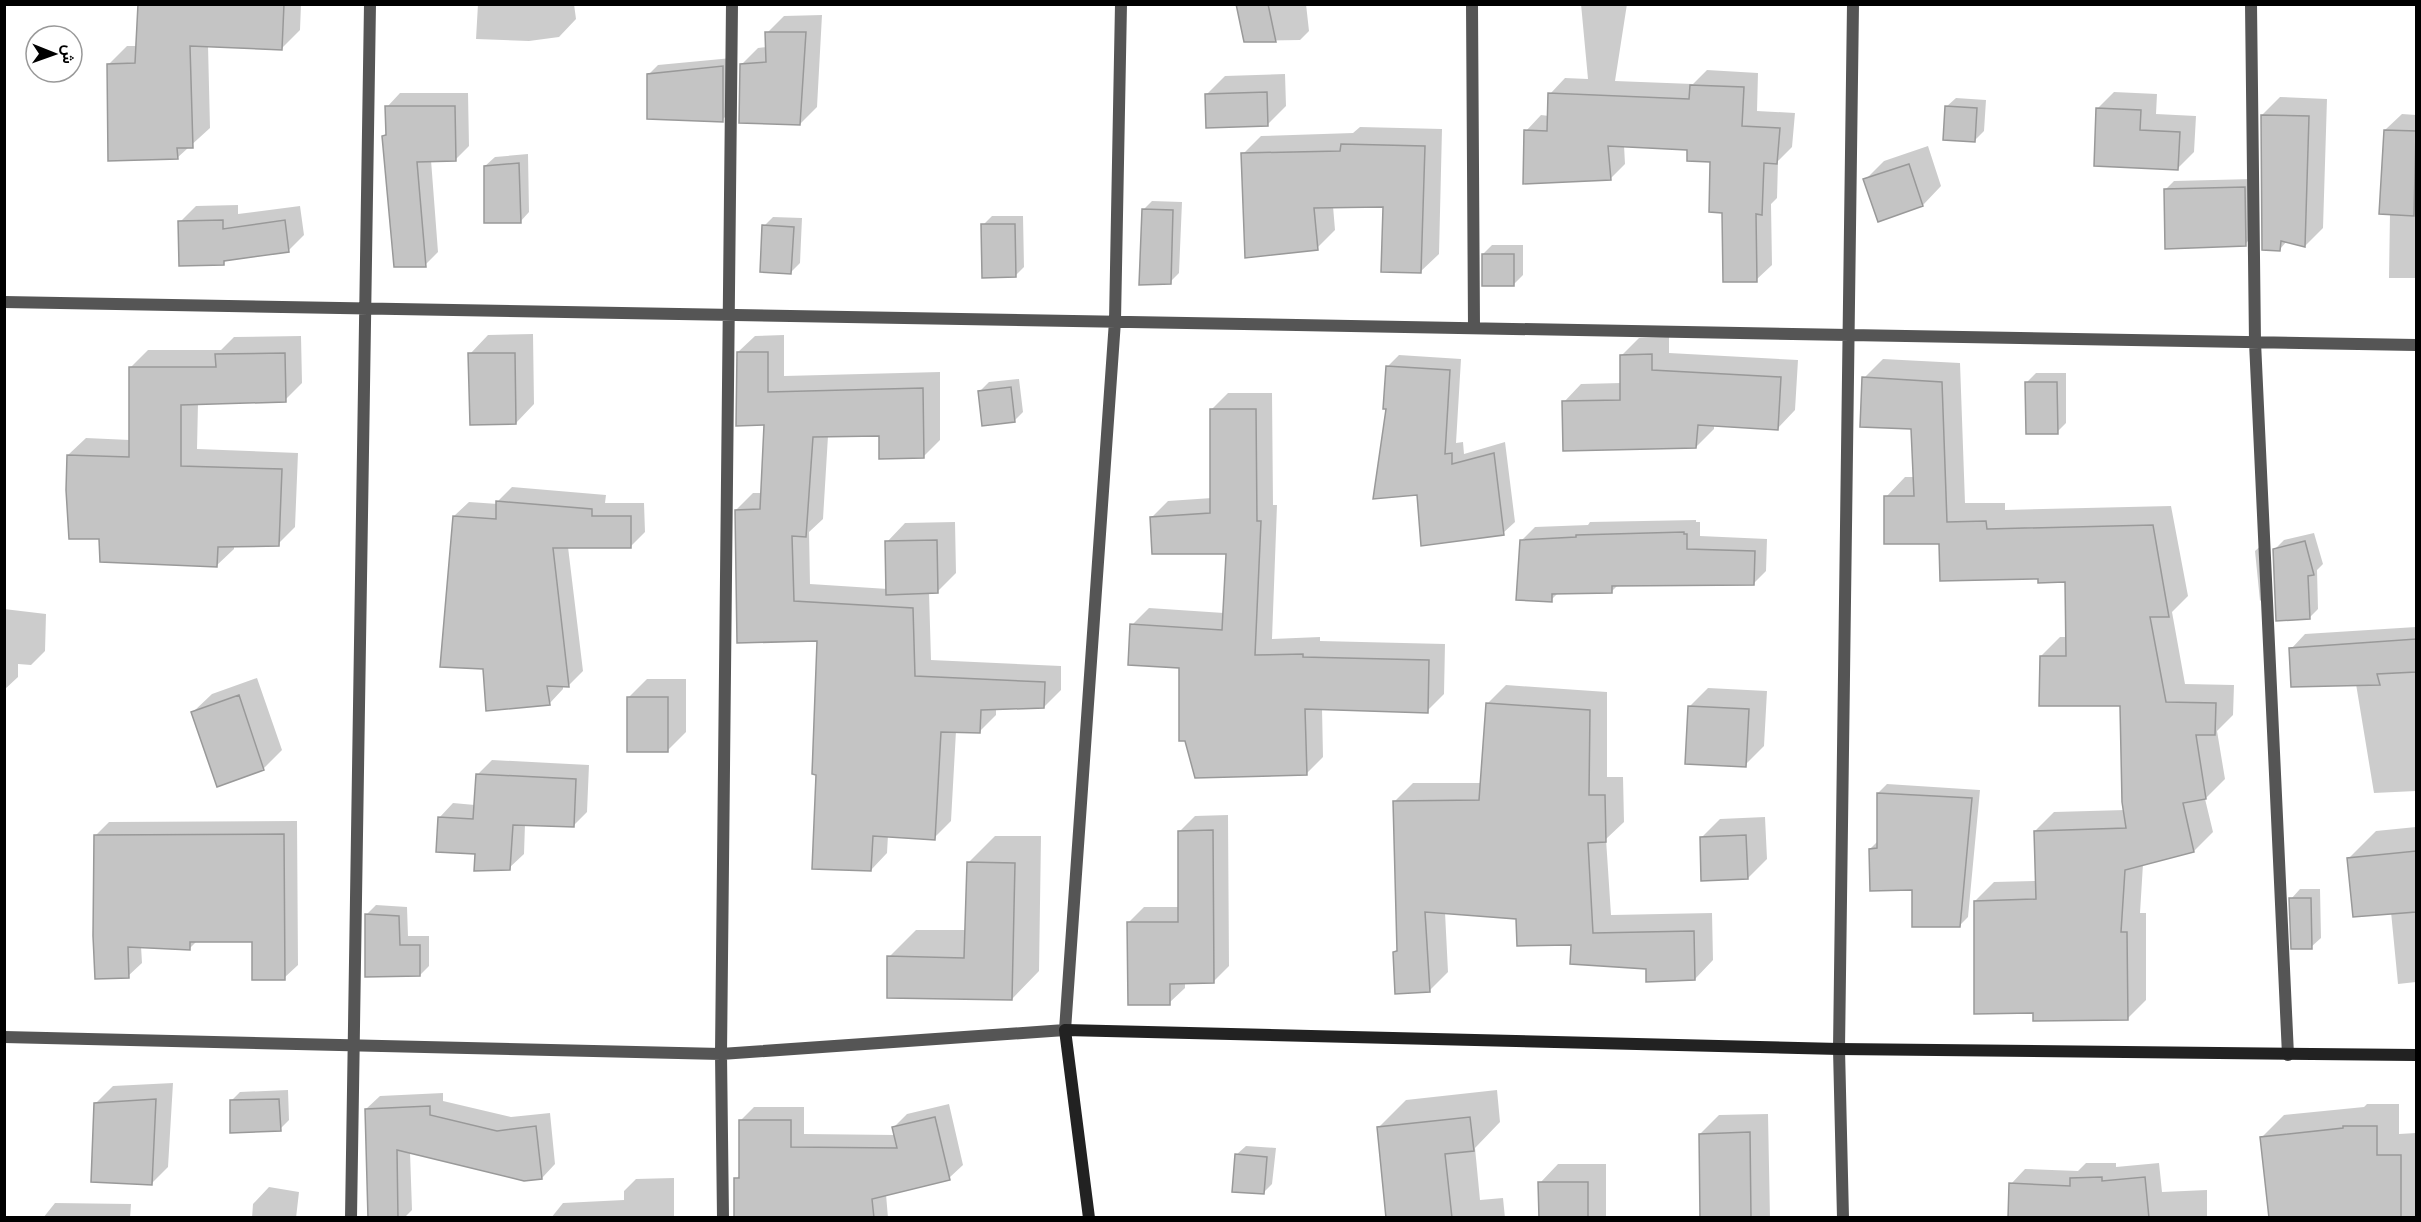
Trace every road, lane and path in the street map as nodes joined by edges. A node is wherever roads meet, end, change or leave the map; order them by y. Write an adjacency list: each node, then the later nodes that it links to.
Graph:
1 (370, 4): 8 (street)
2 (732, 4): 9 (street)
3 (1121, 4): 10 (street)
4 (1473, 4): 11 (street)
5 (1853, 4): 12 (street)
6 (2251, 4): 13 (street)
7 (4, 302): 8 (street)
8 (364, 308): 9 (street); 17 (street)
9 (727, 315): 10 (street); 19 (street)
10 (1115, 321): 11 (street); 15 (street)
11 (1474, 328): 12 (street)
12 (1850, 334): 13 (street); 18 (street)
13 (2256, 342): 14 (street); 20 (street)
14 (2416, 345)
15 (1065, 1030): 18 (main road); 19 (street); 24 (main road)
16 (4, 1037): 17 (street)
17 (355, 1045): 19 (street); 22 (street)
18 (1839, 1049): 20 (main road); 25 (street)
19 (721, 1054): 23 (street)
20 (2288, 1054): 21 (main road)
21 (2416, 1055)
22 (351, 1218)
23 (723, 1218)
24 (1089, 1218)
25 (1844, 1218)

